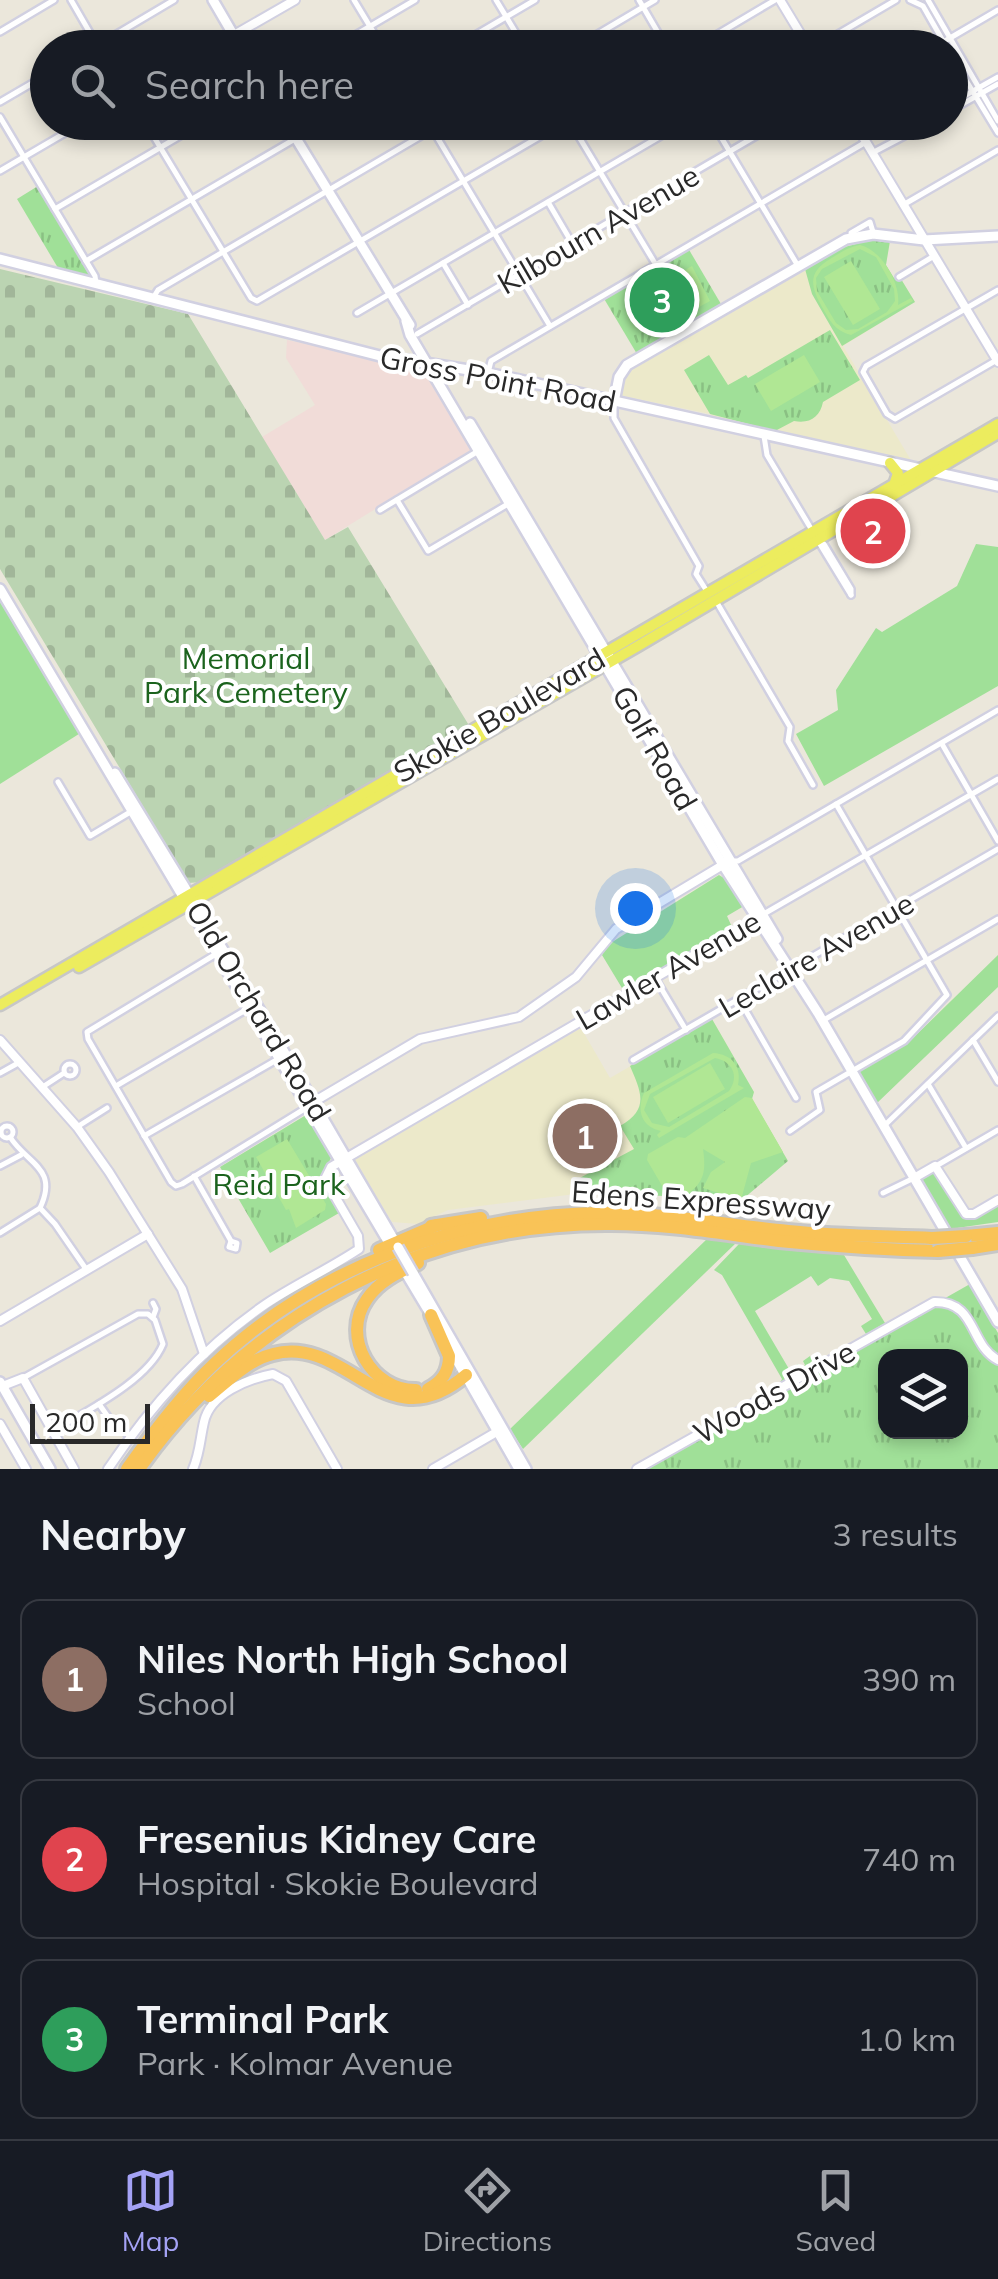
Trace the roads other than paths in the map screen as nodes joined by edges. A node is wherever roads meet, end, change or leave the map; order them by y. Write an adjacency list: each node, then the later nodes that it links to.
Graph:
1 (54, 0): 35 (street)
2 (71, 0): 20 (street)
3 (174, 0): 21 (street)
4 (213, 0): 22 (main road)
5 (294, 0): 23 (street)
6 (354, 0): 19 (street)
7 (415, 0): 19 (street)
8 (496, 0): 18 (street)
9 (535, 0): 18 (street)
10 (638, 0): 16 (street)
11 (655, 0): 16 (street)
12 (778, 0): 30 (street); 31 (street)
13 (896, 0): 32 (street)
14 (910, 0): 15 (street)
15 (926, 3): 33 (street)
16 (643, 7): 28 (street); 29 (street)
17 (998, 10): 34 (street)
18 (506, 17): 26 (street); 27 (street)
19 (370, 26): 24 (street); 25 (street)
20 (88, 30)
21 (125, 30)
22 (231, 30)
23 (243, 30)
24 (363, 30)
25 (372, 30)
26 (484, 30)
27 (514, 30)
28 (604, 30)
29 (656, 30)
30 (726, 30)
31 (799, 30)
32 (843, 30)
33 (940, 30)
34 (968, 31)
35 (0, 32)
36 (968, 78): 40 (street)
37 (968, 78): 40 (street)
38 (998, 80): 40 (street)
39 (30, 84): 42 (street)
40 (977, 92): 41 (street); 44 (street); 45 (street)
41 (968, 97)
42 (0, 102)
43 (0, 118): 64 (street)
44 (998, 121)
45 (998, 132)
46 (54, 140): 64 (street)
47 (155, 140): 60 (street)
48 (174, 140): 60 (street)
49 (294, 140): 69 (street)
50 (297, 140): 68 (main road, Golf Road)
51 (415, 140): 68 (street)
52 (438, 140): 67 (street)
53 (536, 140): 67 (street)
54 (579, 140): 66 (street)
55 (654, 140): 66 (street)
56 (723, 140): 62 (street)
57 (750, 140): 62 (street, Kilbourn Avenue)
58 (895, 140): 63 (street)
59 (866, 142): 63 (street); 71 (street)
60 (160, 148): 69 (street); 73 (street)
61 (998, 150): 72 (street)
62 (730, 152): 71 (street); 74 (street, Kilbourn Avenue)
63 (872, 153): 72 (street)
64 (24, 158): 65 (street); 73 (street)
65 (0, 171)
66 (600, 172): 70 (street); 74 (street)
67 (464, 181): 75 (street); 78 (street)
68 (328, 191): 78 (main road, Golf Road); 80 (street)
69 (191, 200): 80 (street); 83 (street)
70 (548, 202): 75 (street); 79 (street)
71 (761, 204): 85 (street); 86 (street)
72 (903, 205): 77 (street)
73 (55, 209): 83 (street)
74 (624, 213): 79 (street, Kilbourn Avenue); 85 (street)
75 (495, 233): 84 (street); 87 (street)
76 (998, 236): 77 (main road)
77 (924, 240): 81 (street); 86 (main road)
78 (358, 242): 80 (street); 91 (main road, Golf Road)
79 (572, 244): 87 (street, Kilbourn Avenue)
80 (223, 252): 92 (street)
81 (934, 256): 88 (street); 94 (street)
82 (0, 259): 89 (main road, Gross Point Road)
83 (86, 262): 89 (street)
84 (443, 264): 91 (street); 93 (street)
85 (656, 265): 97 (street)
86 (798, 266): 102 (main road)
87 (520, 275): 93 (street, Kilbourn Avenue); 97 (street)
88 (898, 277)
89 (96, 284): 92 (main road, Gross Point Road)
90 (998, 290): 94 (street)
91 (390, 294): 95 (street); 96 (main road, Golf Road)
92 (153, 299): 100 (main road, Gross Point Road)
93 (468, 305): 98 (street, Kilbourn Avenue)
94 (966, 308): 99 (street); 99 (street)
95 (357, 314)
96 (406, 321): 98 (main road, Golf Road); 100 (main road, Golf Road)
97 (550, 326): 101 (street)
98 (417, 334): 100 (main road, Golf Road)
99 (998, 360)
100 (432, 365): 101 (main road, Gross Point Road); 106 (main road, Golf Road); 114 (main road, Golf Road)
101 (488, 372): 102 (main road, Gross Point Road)
102 (614, 402): 105 (main road, Gross Point Road); 118 (street)
103 (998, 424): 109 (main road, Skokie Boulevard)
104 (998, 432): 107 (main road, Skokie Boulevard)
105 (764, 433): 108 (main road, Gross Point Road); 116 (street)
106 (480, 450): 113 (street); 114 (main road, Golf Road)
107 (951, 460): 109 (main road, Skokie Boulevard); 110 (main road)
108 (890, 463): 109 (main road, Gross Point Road); 111 (main road)
109 (924, 471): 110 (main road, Gross Point Road); 111 (main road, Skokie Boulevard); 116 (main road, Skokie Boulevard)
110 (953, 478): 112 (main road, Gross Point Road)
111 (895, 484): 116 (main road, Skokie Boulevard)
112 (998, 486)
113 (397, 500): 114 (street); 115 (street)
114 (514, 501): 119 (main road, Golf Road)
115 (380, 510)
116 (816, 538): 116 (street); 118 (main road, Skokie Boulevard)
117 (0, 589): 127 (main road, Old Orchard Road)
118 (712, 596): 119 (main road, Skokie Boulevard); 124 (street)
119 (606, 658): 131 (main road, Golf Road); 132 (main road, Skokie Boulevard)
120 (998, 710): 121 (street)
121 (941, 743): 125 (street); 126 (street)
122 (998, 779): 125 (street, Lawler Avenue)
123 (58, 782): 127 (street)
124 (813, 786)
125 (971, 795): 128 (street); 130 (street, Lawler Avenue)
126 (836, 804): 130 (street); 131 (street)
127 (134, 810): 132 (main road, Old Orchard Road)
128 (998, 841)
129 (998, 849): 133 (street, Leclaire Avenue)
130 (866, 856): 133 (street); 134 (street, Lawler Avenue)
131 (732, 864): 134 (main road, Golf Road); 161 (street)
132 (188, 900): 136 (main road, Old Orchard Road); 141 (main road, Old Orchard Road); 142 (main road, Skokie Boulevard)
133 (897, 908): 137 (street); 138 (street, Leclaire Avenue)
134 (760, 917): 138 (main road, Golf Road); 139 (street, Lawler Avenue)
135 (998, 918): 137 (street)
136 (216, 954): 141 (main road, Old Orchard Road); 159 (street)
137 (927, 960): 144 (street); 153 (street)
138 (790, 967): 140 (street, Leclaire Avenue); 144 (main road, Golf Road)
139 (655, 978): 145 (street); 171 (street, Lawler Avenue)
140 (738, 1000): 145 (street, Leclaire Avenue); 160 (street)
141 (252, 1006): 148 (main road, Old Orchard Road); 159 (street)
142 (0, 1009)
143 (998, 1016): 147 (street)
144 (822, 1021): 153 (main road, Golf Road)
145 (686, 1030): 149 (street, Leclaire Avenue)
146 (0, 1040): 151 (street)
147 (973, 1040): 152 (street); 157 (street)
148 (282, 1056): 161 (main road, Old Orchard Road); 167 (street)
149 (633, 1060)
150 (998, 1060): 152 (street)
151 (20, 1062): 154 (street); 158 (street)
152 (988, 1065): 156 (street)
153 (852, 1071): 164 (main road, Golf Road); 166 (street)
154 (0, 1074)
155 (64, 1074): 158 (street)
156 (998, 1082)
157 (928, 1084): 164 (street); 169 (street)
158 (44, 1086): 163 (street)
159 (115, 1086): 167 (street)
160 (796, 1098)
161 (310, 1104): 171 (main road, Old Orchard Road); 174 (street)
162 (107, 1108): 163 (street)
163 (77, 1126): 183 (street)
164 (884, 1126): 175 (main road, Golf Road)
165 (998, 1130): 169 (street)
166 (790, 1131)
167 (144, 1136): 174 (street)
168 (10, 1137): 170 (street)
169 (966, 1148): 173 (street)
170 (22, 1155): 172 (street); 178 (street)
171 (342, 1160): 187 (main road, Old Orchard Road); 196 (street)
172 (0, 1166)
173 (935, 1166): 175 (street); 177 (street)
174 (194, 1176): 185 (street)
175 (914, 1178): 176 (street); 195 (main road, Golf Road)
176 (884, 1193)
177 (998, 1200)
178 (40, 1208): 182 (street); 189 (street)
179 (538, 1217): 180 (highway, Edens Expressway); 187 (highway); 196 (highway, Edens Expressway)
180 (712, 1228): 184 (highway, Edens Expressway); 186 (highway, Edens Expressway, bridge)
181 (998, 1233): 186 (highway, Edens Expressway)
182 (0, 1234)
183 (148, 1234): 189 (street); 196 (street)
184 (484, 1237): 201 (highway); 203 (highway, Edens Expressway)
185 (231, 1241)
186 (969, 1242): 188 (highway, Edens Expressway)
187 (393, 1243): 190 (main road, Old Orchard Road, bridge); 196 (highway)
188 (998, 1244)
189 (87, 1270): 194 (street)
190 (410, 1274): 193 (main road, Old Orchard Road); 205 (main road, Old Orchard Road)
191 (153, 1304): 192 (street)
192 (148, 1315): 199 (street); 202 (street)
193 (431, 1315): 198 (main road, Old Orchard Road); 201 (highway)
194 (0, 1321)
195 (998, 1322)
196 (209, 1359): 207 (street); 213 (highway, Edens Expressway)
197 (998, 1360): 219 (street, Woods Drive)
198 (466, 1376): 201 (highway); 203 (highway); 205 (main road, Old Orchard Road)
199 (23, 1378): 200 (street); 206 (street)
200 (1, 1385): 210 (main road)
201 (428, 1389)
202 (99, 1404): 206 (street); 207 (street)
203 (175, 1422): 214 (highway, Edens Expressway)
204 (0, 1424): 208 (street)
205 (501, 1430): 217 (street); 218 (main road, Old Orchard Road)
206 (52, 1431): 211 (street)
207 (130, 1436): 212 (street)
208 (3, 1437): 209 (street)
209 (26, 1469)
210 (50, 1469)
211 (74, 1469)
212 (108, 1469)
213 (128, 1469)
214 (139, 1469)
215 (193, 1469): 216 (street)
216 (337, 1469)
217 (433, 1469)
218 (522, 1469)
219 (637, 1469)

